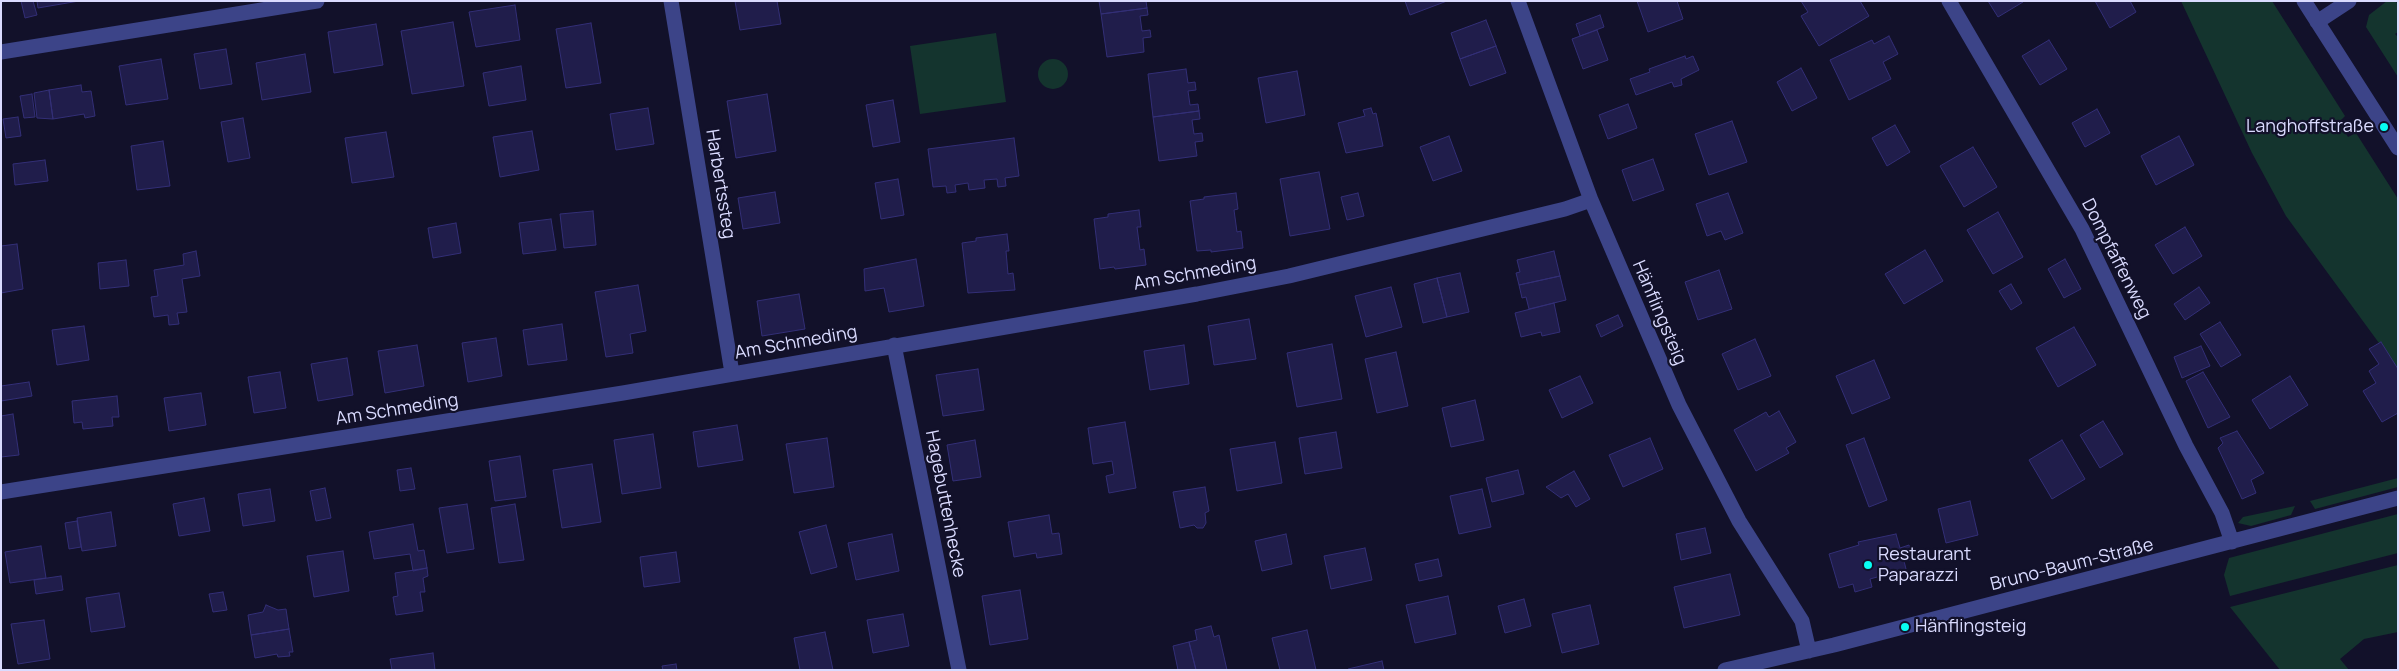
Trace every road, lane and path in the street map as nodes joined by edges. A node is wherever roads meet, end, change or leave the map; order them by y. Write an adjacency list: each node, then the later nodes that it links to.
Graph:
1 (317, 1): 8 (street)
2 (671, 1): 12 (street, Harbertssteg)
3 (1518, 1): 10 (street, Hänflingsteig)
4 (1948, 1): 15 (street, Dompfaffenweg)
5 (2304, 1): 7 (street)
6 (2349, 1): 7 (street)
7 (2317, 22): 9 (street)
8 (1, 52)
9 (2398, 148)
10 (1591, 200): 11 (street, Am Schmeding); 16 (street, Hänflingsteig)
11 (894, 346): 12 (street, Am Schmeding); 17 (street, Hagebuttenhecke)
12 (732, 373): 13 (street, Am Schmeding)
13 (1, 492)
14 (2398, 498): 15 (street, Bruno-Baum-Straße)
15 (2232, 542): 16 (street, Bruno-Baum-Straße)
16 (1809, 651): 18 (street, Bruno-Baum-Straße)
17 (959, 670)
18 (1725, 670)

